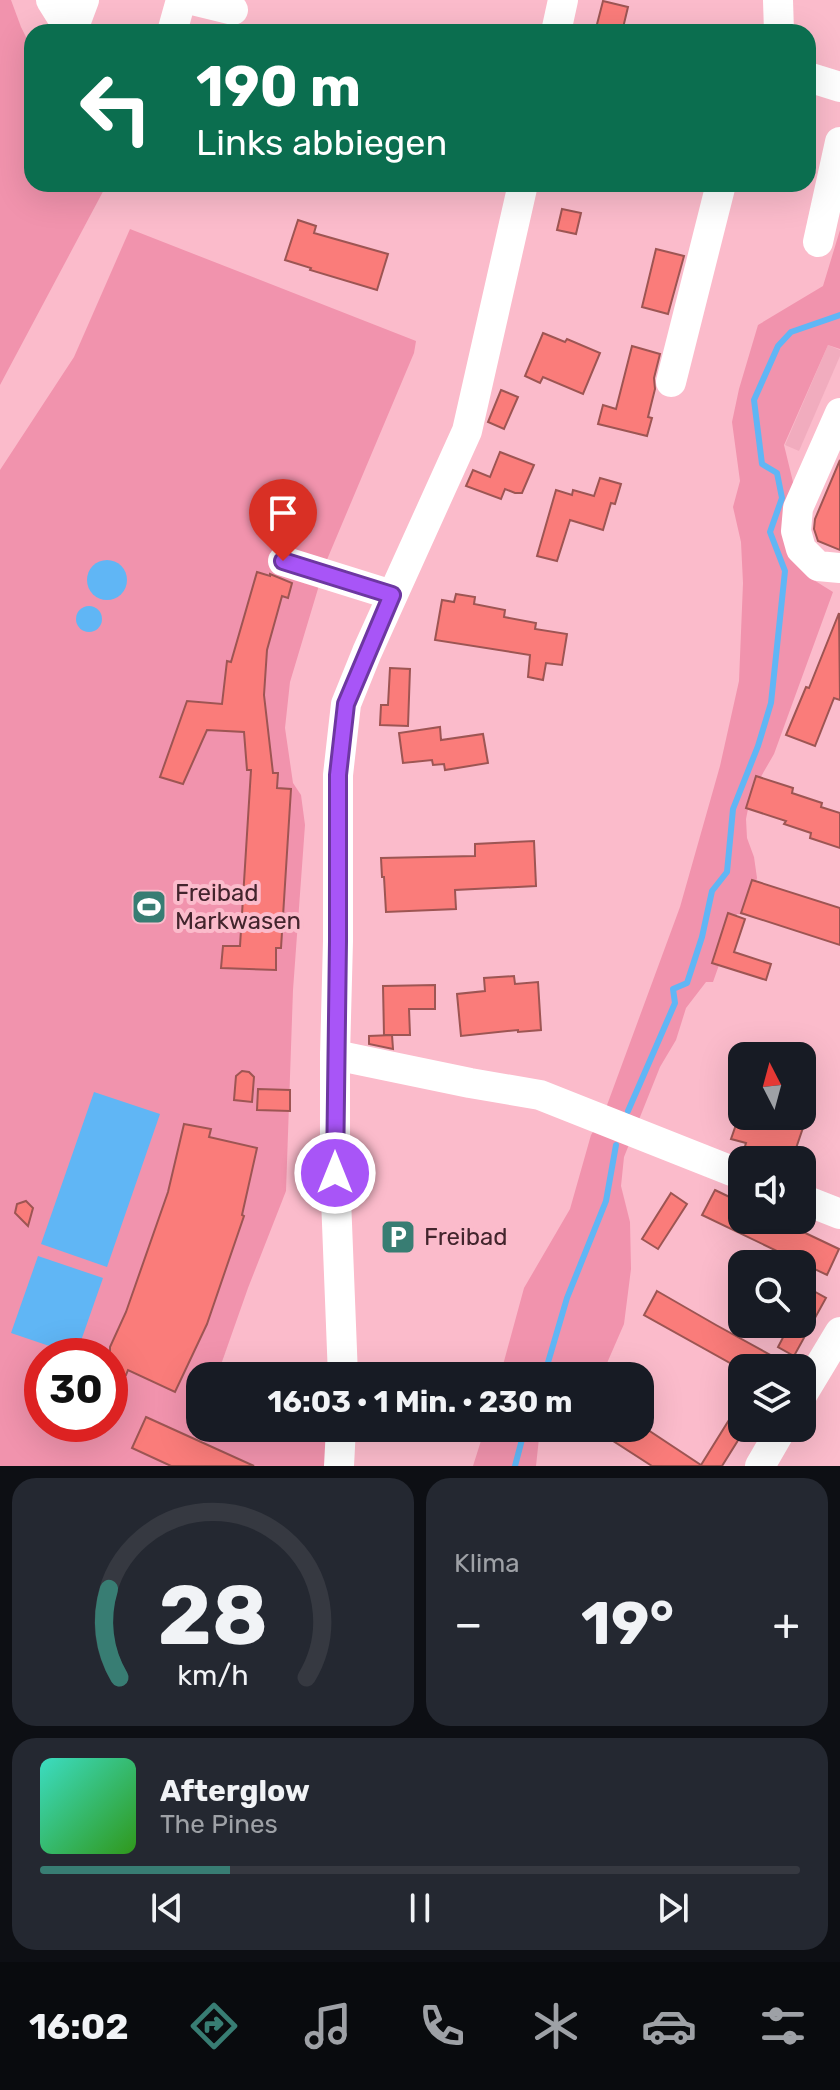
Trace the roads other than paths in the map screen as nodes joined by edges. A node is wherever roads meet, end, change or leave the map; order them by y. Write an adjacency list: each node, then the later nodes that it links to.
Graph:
1 (51, 0): 8 (street)
2 (84, 0): 9 (street)
3 (181, 0): 10 (street)
4 (192, 0): 7 (street)
5 (563, 0): 11 (street)
6 (778, 0): 12 (street)
7 (232, 14)
8 (66, 24)
9 (74, 24)
10 (174, 24)
11 (558, 24)
12 (779, 24)
13 (816, 80): 14 (street)
14 (840, 87)
15 (840, 142): 18 (street)
16 (521, 192): 23 (street)
17 (719, 192): 19 (street)
18 (818, 242)
19 (671, 382)
20 (840, 413): 22 (street)
21 (283, 561): 23 (street)
22 (840, 568)
23 (392, 595): 24 (street)
24 (335, 1055): 25 (street); 29 (street)
25 (728, 1169)
26 (816, 1205): 27 (street)
27 (840, 1214)
28 (840, 1332): 30 (street)
29 (342, 1362)
30 (816, 1372)
31 (340, 1442): 33 (street)
32 (774, 1442): 34 (street)
33 (339, 1466)
34 (760, 1466)

